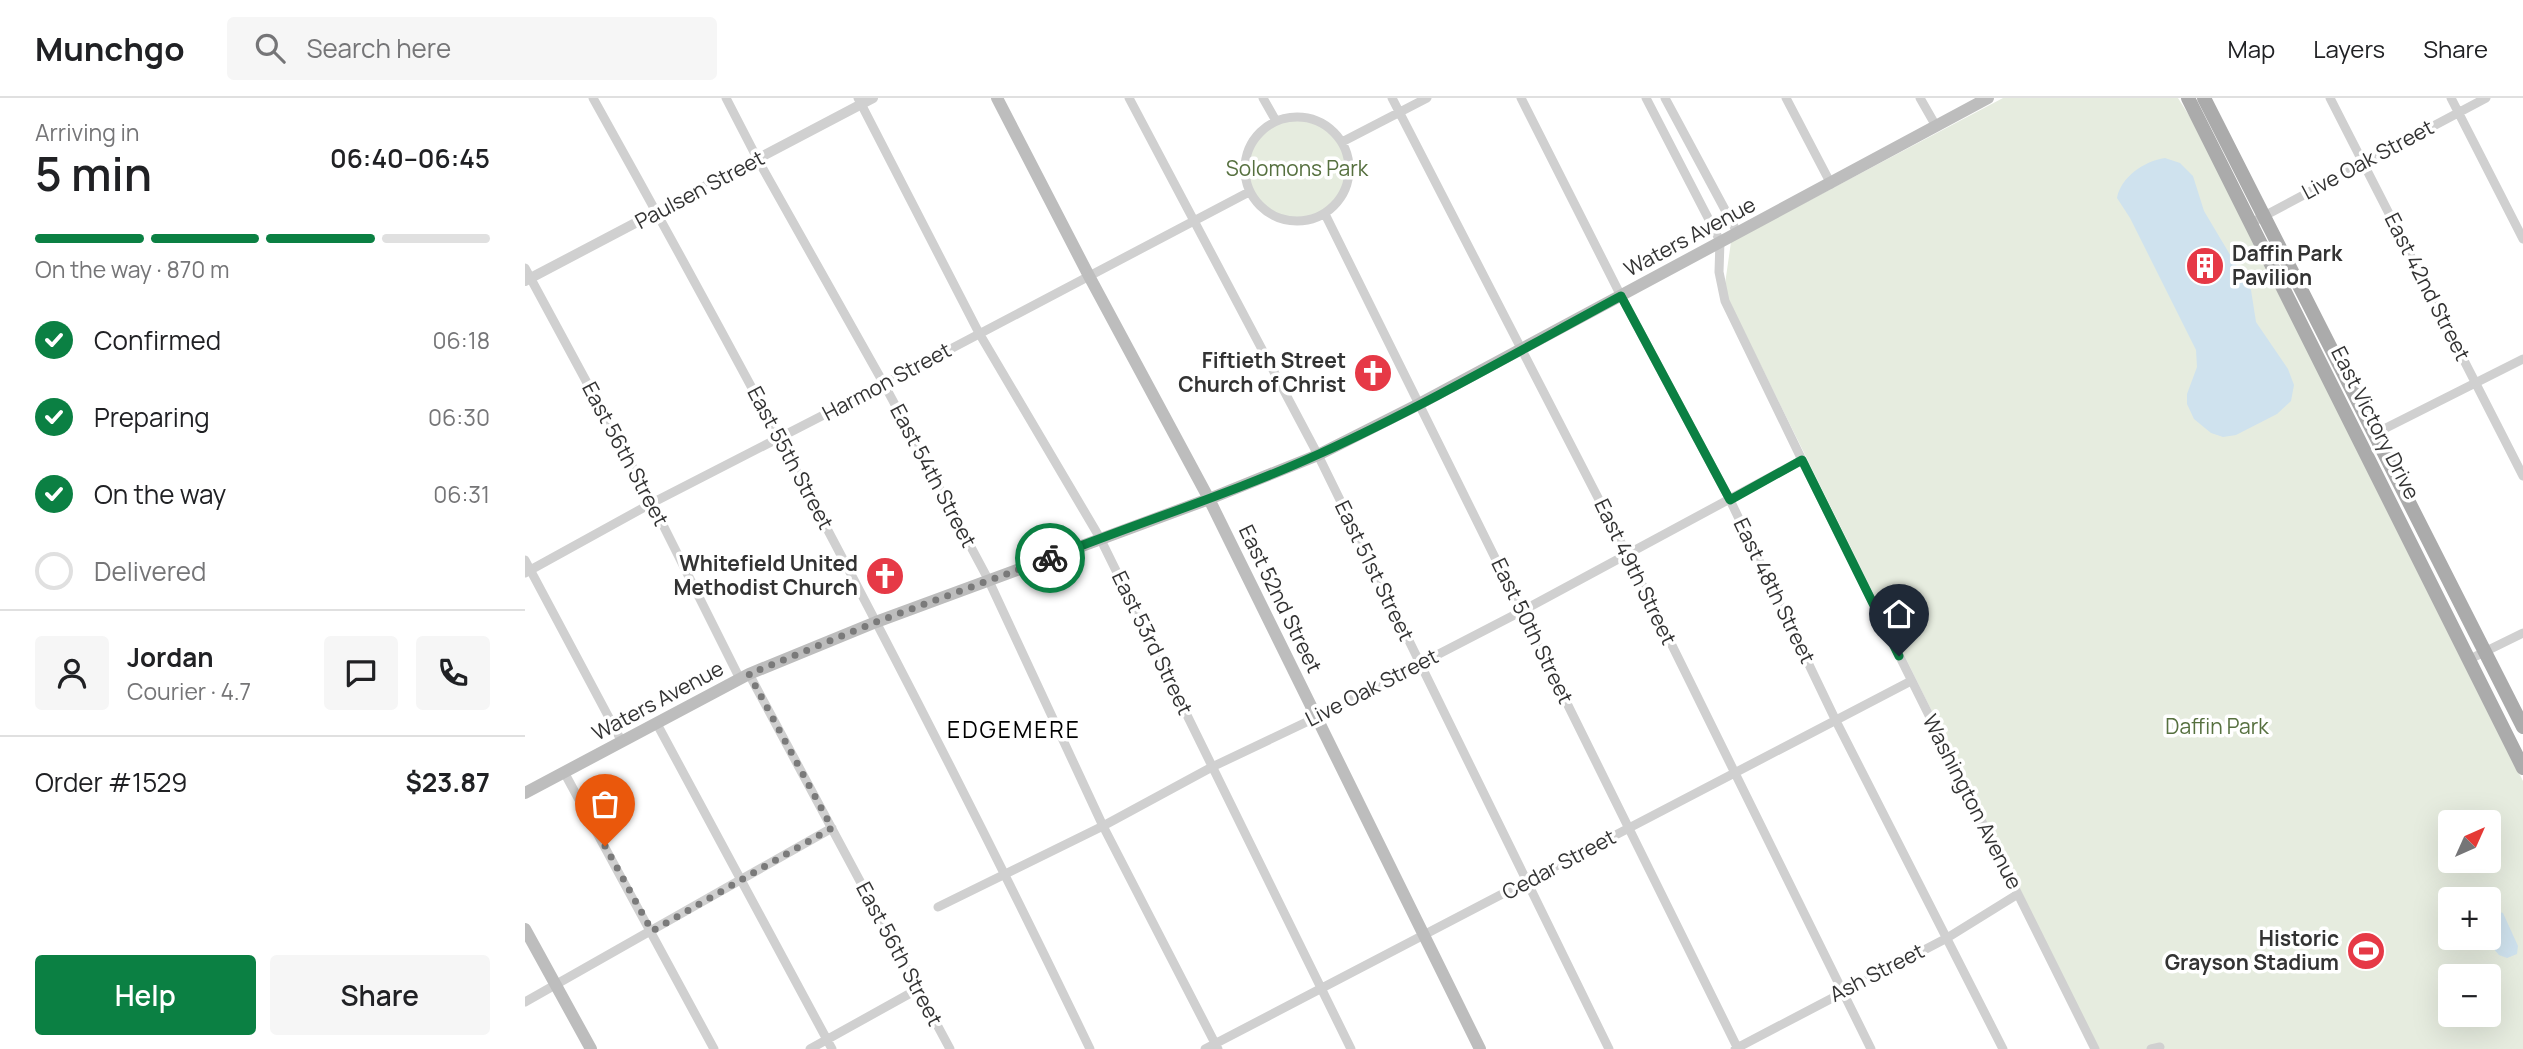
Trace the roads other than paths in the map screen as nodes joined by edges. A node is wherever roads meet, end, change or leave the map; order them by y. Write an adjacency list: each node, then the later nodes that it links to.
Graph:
1 (593, 98): 32 (street, East 55th Street)
2 (726, 98): 28 (street, East 54th Street)
3 (873, 98): 21 (street, Paulsen Street)
4 (997, 98): 40 (main road, East 52nd Street)
5 (1129, 98): 35 (street, East 51st Street)
6 (1263, 98): 25 (street)
7 (1392, 98): 22 (street, East 49th Street)
8 (1427, 98): 22 (street)
9 (1521, 98): 41 (street, East 48th Street)
10 (1646, 98): 38 (street, Washington Avenue)
11 (1665, 98): 36 (street)
12 (1786, 98): 30 (street)
13 (1920, 98): 26 (street)
14 (1988, 98): 26 (main road, Waters Avenue)
15 (2182, 98): 24 (main road)
16 (2188, 98): 24 (main road, East Victory Drive)
17 (2204, 98): 34 (main road, East Victory Drive)
18 (2330, 98): 29 (street, East 42nd Street)
19 (2451, 98): 23 (street)
20 (2486, 98): 23 (street, Live Oak Street)
21 (859, 101): 28 (street, Paulsen Street); 42 (street, East 53rd Street)
22 (1400, 112): 27 (street); 43 (street, East 49th Street)
23 (2458, 113): 29 (street, Live Oak Street); 37 (street)
24 (2199, 120): 34 (main road, East Victory Drive)
25 (1276, 121): 27 (street); 31 (street)
26 (1936, 126): 30 (main road, Waters Avenue)
27 (1342, 142): 33 (street)
28 (758, 160): 32 (street, Paulsen Street); 46 (street, East 54th Street)
29 (2363, 162): 34 (street, Live Oak Street); 45 (street, East 42nd Street)
30 (1831, 184): 36 (main road, Waters Avenue)
31 (1249, 192): 33 (street); 35 (street, Harmon Street)
32 (657, 213): 39 (street, Paulsen Street); 50 (street, East 55th Street)
33 (1325, 214): 47 (street, East 50th Street)
34 (2257, 219): 48 (main road, East Victory Drive); 49 (main road, East Victory Drive)
35 (1193, 221): 40 (street, Harmon Street); 51 (street, East 51st Street)
36 (1737, 232): 38 (main road, Waters Avenue)
37 (2523, 239)
38 (1720, 241): 41 (main road, Waters Avenue); 52 (street, Washington Avenue)
39 (527, 276): 56 (street, East 56th Street)
40 (1089, 276): 42 (street, Harmon Street); 54 (main road, East 52nd Street)
41 (1621, 296): 43 (main road, Waters Avenue); 55 (street, East 48th Street)
42 (979, 333): 46 (street, Harmon Street); 57 (street, East 53rd Street)
43 (1523, 349): 47 (main road, Waters Avenue); 58 (street, East 49th Street)
44 (2523, 359): 45 (street)
45 (2476, 383): 49 (street); 53 (street, East 42nd Street)
46 (884, 384): 50 (street, Harmon Street); 61 (street, East 54th Street)
47 (1419, 404): 51 (main road, Waters Avenue); 62 (street, East 50th Street)
48 (2348, 416): 49 (main road); 66 (main road, East Victory Drive)
49 (2374, 434): 65 (main road, East Victory Drive)
50 (780, 439): 56 (street, Harmon Street); 63 (street, East 55th Street)
51 (1318, 455): 54 (main road, Waters Avenue); 67 (street, East 51st Street)
52 (1802, 460): 55 (street, Live Oak Street); 69 (street, Washington Avenue)
53 (2523, 476)
54 (1209, 499): 57 (main road, Waters Avenue); 70 (main road, East 52nd Street)
55 (1730, 500): 58 (street, Live Oak Street); 71 (street, East 48th Street)
56 (652, 503): 60 (street, Harmon Street); 68 (street, East 56th Street)
57 (1100, 538): 61 (main road, Waters Avenue); 75 (street, East 53rd Street)
58 (1627, 554): 62 (street, Live Oak Street); 78 (street, East 49th Street)
59 (525, 560): 60 (street)
60 (528, 571): 74 (street)
61 (988, 579): 63 (main road, Waters Avenue); 80 (street, East 54th Street)
62 (1522, 611): 67 (street, Live Oak Street); 82 (street, East 50th Street)
63 (876, 622): 68 (main road, Waters Avenue); 83 (street, East 55th Street)
64 (2523, 633): 65 (street)
65 (2485, 652): 66 (street); 73 (main road, East Victory Drive)
66 (2468, 660): 76 (main road, East Victory Drive)
67 (1419, 664): 70 (street, Live Oak Street); 85 (street, East 51st Street)
68 (745, 676): 72 (main road, Waters Avenue); 81 (street, East 56th Street)
69 (1911, 681): 71 (street, Cedar Street); 86 (street, Washington Avenue)
70 (1317, 716): 75 (street, Live Oak Street); 90 (main road, East 52nd Street)
71 (1836, 720): 78 (street, Cedar Street); 91 (street, East 48th Street)
72 (657, 724): 74 (main road, Waters Avenue); 84 (street)
73 (2523, 727)
74 (622, 742): 77 (main road, Waters Avenue)
75 (1212, 767): 80 (street, Live Oak Street); 93 (street, East 53rd Street)
76 (2523, 768)
77 (564, 772): 79 (main road, Waters Avenue); 89 (street)
78 (1735, 774): 82 (street, Cedar Street); 95 (street, East 49th Street)
79 (525, 793)
80 (1103, 826): 83 (street, Live Oak Street); 98 (street, East 54th Street)
81 (832, 828): 84 (street); 94 (street, East 56th Street)
82 (1630, 828): 85 (street, Cedar Street); 109 (street, East 50th Street)
83 (1006, 874): 87 (street, Live Oak Street); 104 (street, East 55th Street)
84 (741, 881): 89 (street); 97 (street)
85 (1527, 882): 90 (street, Cedar Street); 108 (street, East 51st Street)
86 (2018, 894): 91 (street, Ash Street); 112 (street, Washington Avenue)
87 (938, 907)
88 (525, 929): 92 (main road)
89 (652, 931): 92 (street); 100 (street)
90 (1425, 935): 93 (street, Cedar Street); 107 (main road, East 52nd Street)
91 (1947, 938): 95 (street, Ash Street); 111 (street, East 48th Street)
92 (556, 985): 96 (street); 99 (main road)
93 (1321, 988): 98 (street, Cedar Street); 106 (street, East 53rd Street)
94 (918, 989): 97 (street); 103 (street, East 56th Street)
95 (1842, 991): 109 (street, Ash Street); 110 (street, East 49th Street)
96 (525, 1002)
97 (827, 1039): 101 (street); 102 (street)
98 (1217, 1047): 105 (street, Cedar Street)
99 (591, 1049)
100 (714, 1049)
101 (810, 1049)
102 (832, 1049)
103 (950, 1049)
104 (1090, 1049)
105 (1205, 1049)
106 (1351, 1049)
107 (1480, 1049)
108 (1609, 1049)
109 (1737, 1049)
110 (1871, 1049)
111 (2003, 1049)
112 (2095, 1049)

